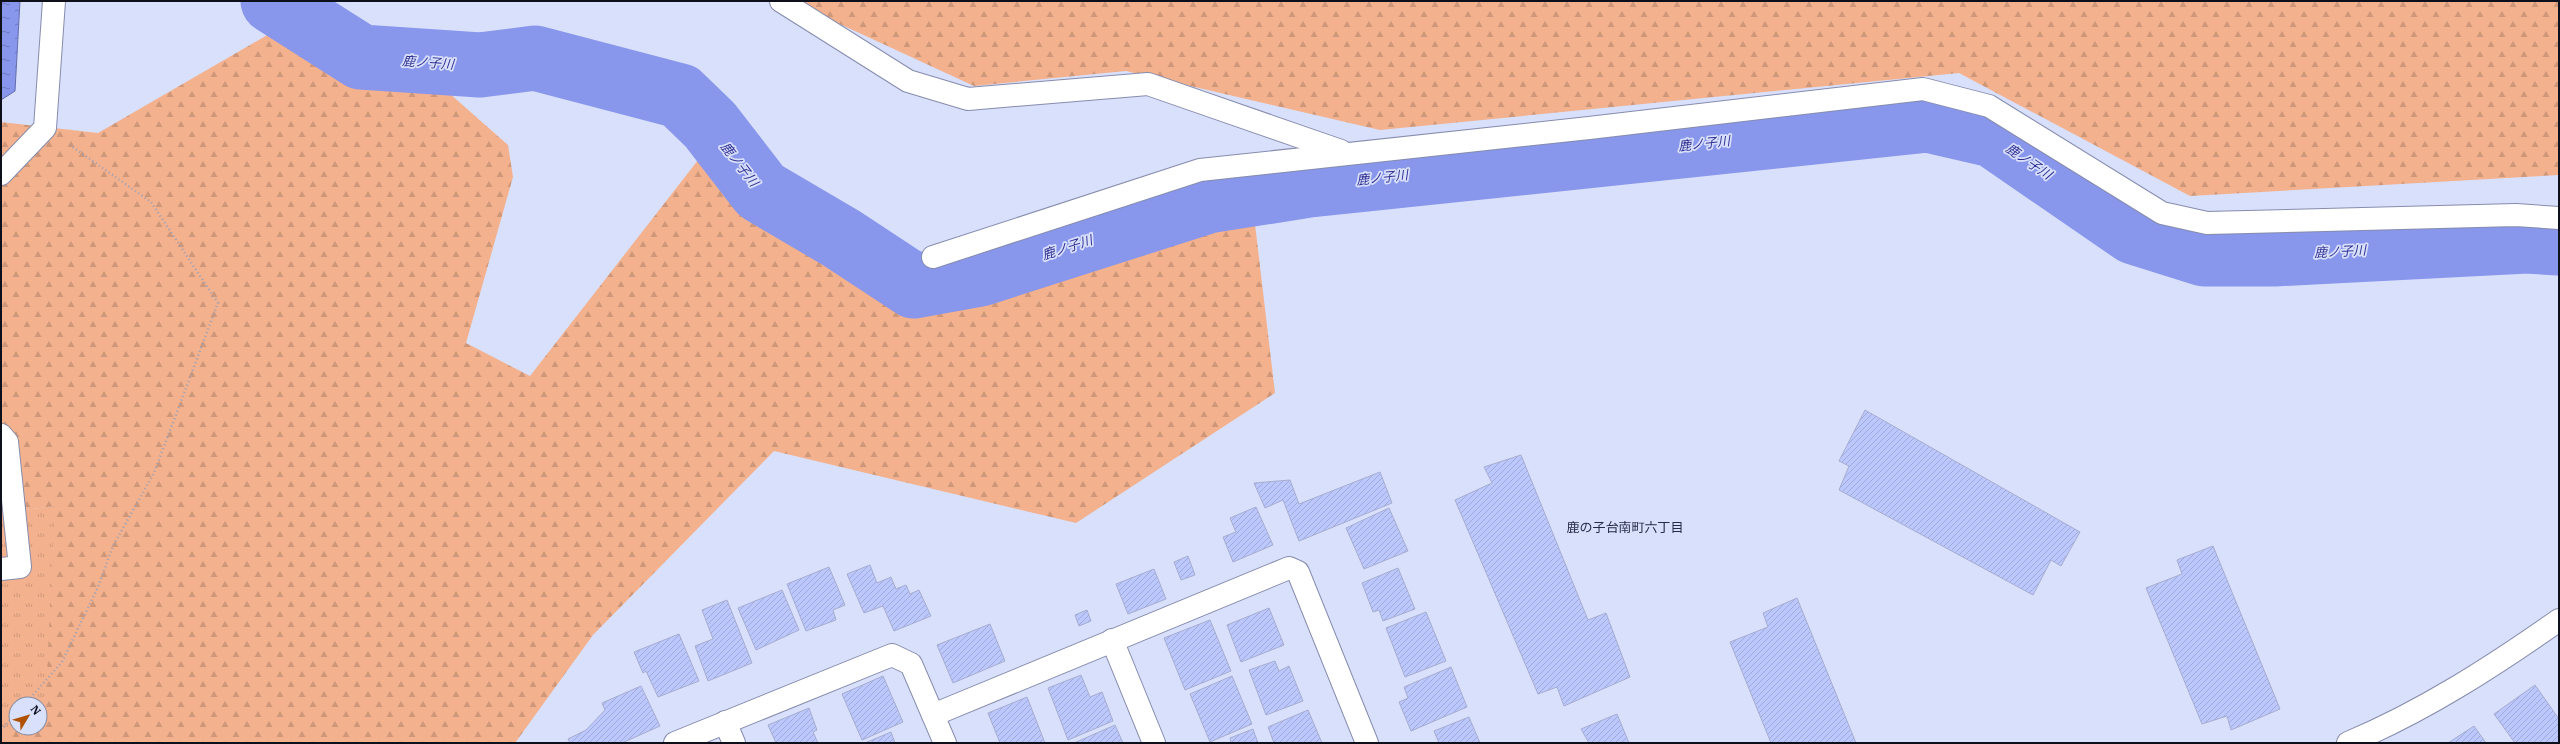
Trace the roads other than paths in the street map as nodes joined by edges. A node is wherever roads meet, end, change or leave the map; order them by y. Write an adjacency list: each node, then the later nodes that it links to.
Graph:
1 (54, 1): 4 (street)
2 (781, 1): 3 (street)
3 (1346, 153): 5 (street); 6 (street)
4 (1, 174)
5 (2559, 218)
6 (933, 257)
7 (1, 435): 8 (street)
8 (1, 569)
9 (2559, 620): 18 (street)
10 (1112, 640): 11 (street); 16 (street); 17 (street)
11 (933, 715): 12 (street); 15 (street)
12 (725, 722): 13 (street); 14 (street)
13 (675, 743)
14 (734, 743)
15 (945, 743)
16 (1154, 743)
17 (1367, 743)
18 (2348, 743)

